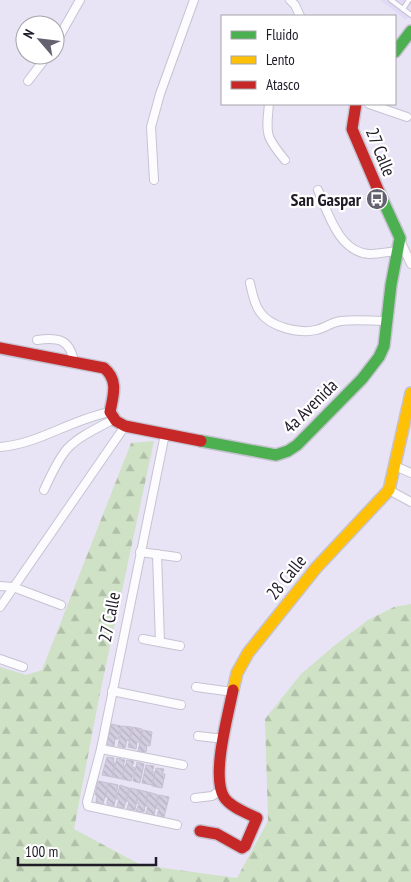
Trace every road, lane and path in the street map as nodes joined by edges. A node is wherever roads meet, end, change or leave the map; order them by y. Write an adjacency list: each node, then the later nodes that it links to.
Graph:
1 (80, 0): 9 (street)
2 (194, 0): 19 (street)
3 (290, 0): 7 (street)
4 (391, 0): 6 (lane)
5 (409, 0): 6 (lane)
6 (402, 8): 8 (lane)
7 (300, 15)
8 (411, 15)
9 (65, 26)
10 (411, 31): 11 (street)
11 (396, 51)
12 (40, 65): 13 (street)
13 (28, 81)
14 (269, 105): 18 (street)
15 (356, 105): 21 (street, 27 Calle)
16 (372, 105): 17 (street)
17 (407, 117)
18 (285, 160)
19 (154, 180)
20 (318, 190): 22 (street)
21 (400, 238): 22 (street, 4a Avenida); 23 (street)
22 (397, 251): 25 (street, 4a Avenida)
23 (411, 263)
24 (250, 283): 25 (street)
25 (388, 322): 32 (street, 4a Avenida)
26 (36, 340): 28 (street)
27 (0, 348): 28 (street)
28 (74, 362): 30 (street)
29 (411, 393): 34 (street, 28 Calle)
30 (112, 415): 31 (street, 4a Avenida); 33 (street); 36 (street)
31 (125, 426): 32 (street, 4a Avenida); 43 (street)
32 (165, 434): 39 (street, 27 Calle)
33 (0, 447)
34 (395, 466): 35 (street); 37 (street, 28 Calle)
35 (411, 473)
36 (44, 490)
37 (389, 490): 38 (street); 53 (street, 28 Calle)
38 (411, 502)
39 (140, 552): 40 (street); 52 (street, 27 Calle)
40 (157, 554): 41 (street); 47 (street)
41 (177, 557)
42 (0, 586): 43 (street)
43 (13, 587): 44 (street); 45 (street)
44 (60, 606)
45 (0, 607)
46 (143, 639): 47 (street)
47 (160, 642): 48 (street)
48 (180, 646)
49 (0, 659): 50 (street)
50 (24, 667)
51 (196, 686): 53 (street)
52 (112, 692): 54 (street); 57 (street, 27 Calle)
53 (232, 692): 56 (street, 28 Calle)
54 (181, 705)
55 (198, 736): 56 (street)
56 (224, 739): 59 (street, 28 Calle)
57 (101, 749): 58 (street); 61 (street, 27 Calle)
58 (183, 765)
59 (222, 793): 60 (street); 62 (street)
60 (195, 798)
61 (176, 824)
62 (200, 830)

